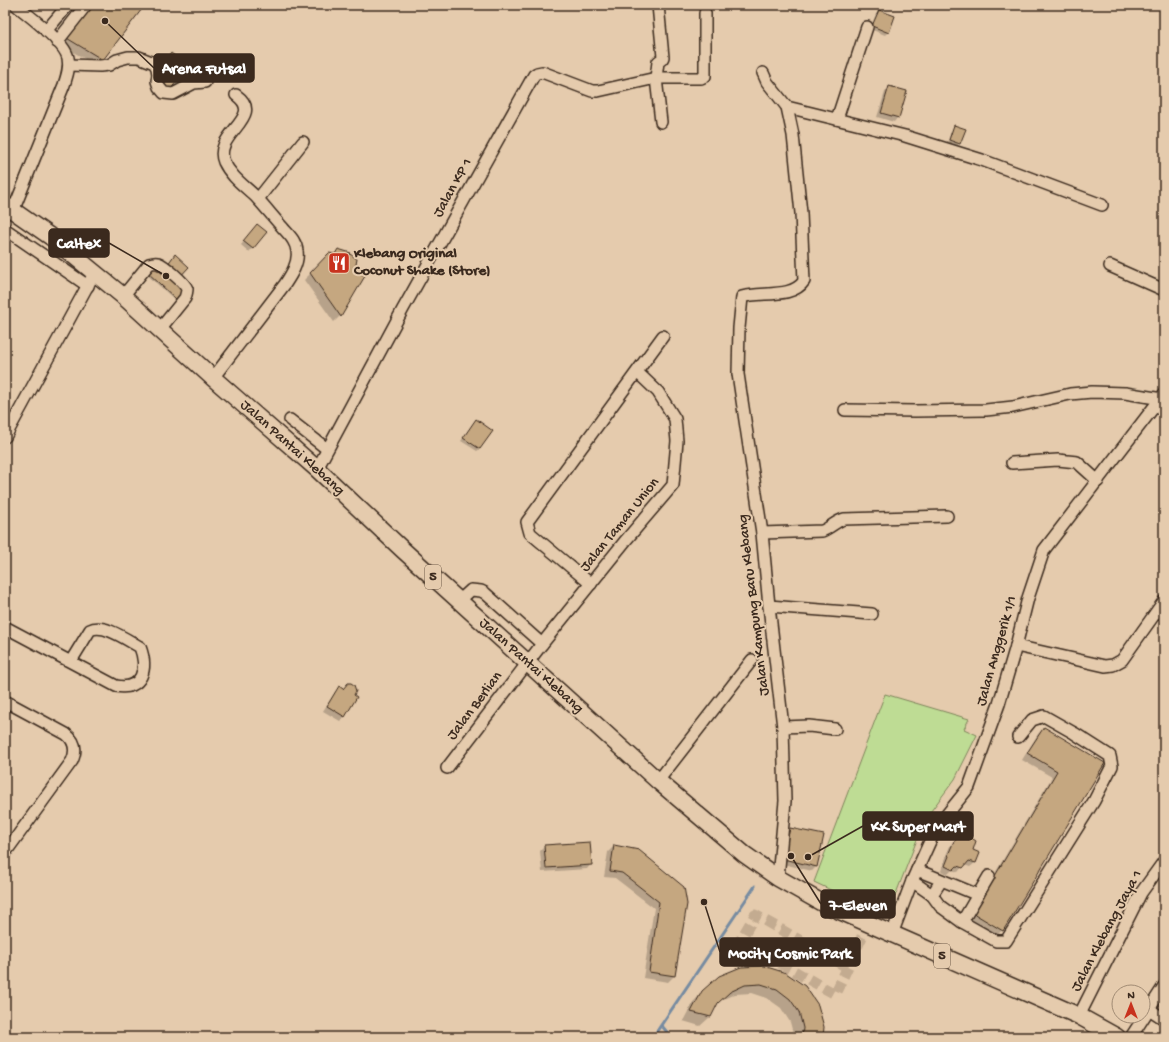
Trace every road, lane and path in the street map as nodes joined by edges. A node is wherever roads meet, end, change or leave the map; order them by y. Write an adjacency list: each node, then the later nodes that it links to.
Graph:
1 (16, 5): 7 (street)
2 (68, 5): 7 (street)
3 (86, 5): 8 (street)
4 (658, 5): 11 (street)
5 (705, 13): 11 (street, Jalan KP 1)
6 (866, 27): 15 (street)
7 (46, 31): 8 (street)
8 (57, 42): 9 (street)
9 (69, 65): 12 (street); 20 (street)
10 (763, 73): 14 (street)
11 (656, 78): 16 (street); 34 (street, Jalan KP 1)
12 (205, 82)
13 (236, 95): 18 (street)
14 (787, 107): 15 (street); 39 (street, Jalan Kampung Baru Klebang)
15 (837, 119): 19 (street)
16 (662, 122)
17 (303, 142): 18 (street)
18 (258, 199): 29 (street)
19 (1102, 205)
20 (9, 208): 23 (highway, Jalan Pantai Klebang / 5)
21 (5, 229): 23 (street)
22 (1110, 266): 24 (street)
23 (91, 279): 25 (highway, Jalan Pantai Klebang / 5); 33 (street)
24 (1164, 290)
25 (123, 296): 26 (highway, Jalan Pantai Klebang / 5); 26 (street)
26 (160, 329): 29 (highway, Jalan Pantai Klebang / 5)
27 (663, 336): 28 (street)
28 (638, 373): 40 (street, Jalan Taman Union); 40 (street)
29 (213, 378): 36 (highway, Jalan Pantai Klebang / 5)
30 (1163, 398): 31 (street); 37 (street, Jalan Anggerik 1/1)
31 (845, 410)
32 (290, 420): 34 (street)
33 (5, 437)
34 (327, 449): 36 (street, Jalan KP 1)
35 (1012, 463): 37 (street)
36 (317, 469): 41 (highway, Jalan Pantai Klebang / 5)
37 (1098, 481): 47 (street, Jalan Anggerik 1/1)
38 (947, 516): 39 (street)
39 (762, 533): 43 (street, Jalan Kampung Baru Klebang)
40 (591, 584): 46 (street, Jalan Taman Union)
41 (459, 601): 46 (street); 50 (highway, Jalan Pantai Klebang / 5)
42 (1164, 601): 47 (street)
43 (769, 606): 44 (street); 52 (street, Jalan Kampung Baru Klebang)
44 (872, 614)
45 (5, 627): 49 (street)
46 (542, 644): 50 (street, Jalan Taman Union)
47 (1016, 646): 59 (street, Jalan Anggerik 1/1)
48 (752, 660): 56 (street)
49 (71, 661): 49 (street)
50 (527, 663): 55 (street, Jalan Berlian); 56 (highway, Jalan Pantai Klebang / 5)
51 (5, 701): 57 (street)
52 (784, 727): 53 (street); 61 (street, Jalan Kampung Baru Klebang)
53 (835, 729)
54 (1018, 737): 66 (street)
55 (448, 768)
56 (658, 781): 61 (highway, Jalan Pantai Klebang / 5)
57 (5, 853)
58 (1164, 861): 71 (street, Jalan Klebang Jaya 1)
59 (917, 870): 62 (street, Jalan Anggerik 1/1); 63 (street)
60 (989, 876): 65 (street)
61 (778, 878): 67 (highway, Jalan Pantai Klebang / 5)
62 (912, 881): 64 (street); 67 (street, Jalan Anggerik 1/1)
63 (941, 881): 64 (street); 65 (street)
64 (932, 895): 66 (street)
65 (978, 895): 66 (street)
66 (962, 922)
67 (892, 934): 71 (highway, Jalan Pantai Klebang / 5)
68 (1164, 986): 69 (street)
69 (1151, 1006)
70 (1151, 1010): 72 (street)
71 (1079, 1016): 74 (highway, Jalan Pantai Klebang / 5)
72 (1164, 1019)
73 (1139, 1024): 75 (street)
74 (1116, 1037)
75 (1131, 1037)

